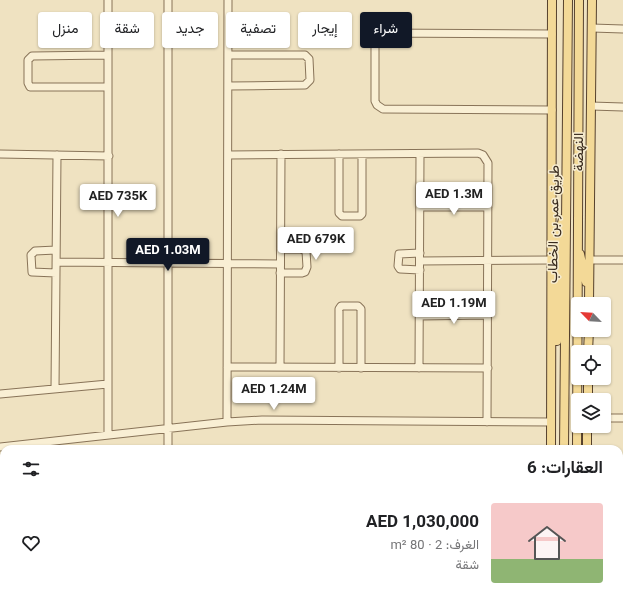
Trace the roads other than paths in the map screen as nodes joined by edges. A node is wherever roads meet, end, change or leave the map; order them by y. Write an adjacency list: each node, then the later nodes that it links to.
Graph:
1 (108, 0): 13 (street)
2 (168, 0): 41 (street)
3 (228, 0): 14 (street)
4 (552, 0): 11 (main road)
5 (562, 0): 12 (main road)
6 (568, 0): 12 (main road, طريق عمر بن الخطاب)
7 (578, 0): 31 (main road, طريق عمر بن الخطاب)
8 (592, 0): 9 (main road, النهضة)
9 (592, 28): 10 (street); 17 (main road, النهضة)
10 (623, 29)
11 (552, 34): 19 (main road); 19 (street)
12 (568, 54): 28 (main road, طريق عمر بن الخطاب)
13 (108, 55): 16 (street); 16 (street)
14 (228, 55): 15 (street); 15 (street)
15 (228, 86): 26 (street)
16 (108, 87): 27 (street)
17 (591, 106): 18 (street); 36 (main road, النهضة)
18 (623, 107)
19 (552, 110): 35 (main road)
20 (0, 154): 25 (street)
21 (281, 154): 22 (street); 26 (street); 32 (street)
22 (339, 154): 23 (street); 23 (street)
23 (362, 154): 24 (street)
24 (420, 154): 29 (street); 30 (street)
25 (57, 155): 27 (street); 33 (street)
26 (228, 155): 42 (street)
27 (109, 156): 40 (street)
28 (567, 202): 60 (main road); 72 (main road, طريق عمر بن الخطاب)
29 (420, 207): 30 (street); 34 (street)
30 (488, 207): 38 (street)
31 (577, 238): 47 (main road); 73 (main road, طريق عمر بن الخطاب)
32 (281, 249): 43 (street); 46 (street)
33 (56, 250): 39 (street); 45 (street)
34 (420, 257): 38 (street); 44 (street); 44 (street)
35 (551, 260): 38 (street); 60 (main road)
36 (590, 260): 37 (street); 48 (main road, النهضة)
37 (623, 260)
38 (488, 261): 50 (street)
39 (56, 262): 40 (street); 45 (street)
40 (108, 262): 41 (street); 57 (street)
41 (168, 263): 42 (street); 66 (street)
42 (228, 263): 43 (street); 51 (street)
43 (280, 264): 46 (street)
44 (420, 270): 49 (street)
45 (56, 273): 58 (street)
46 (280, 273): 52 (street)
47 (588, 297)
48 (589, 297)
49 (419, 316): 50 (street); 55 (street)
50 (488, 316): 56 (street)
51 (227, 367): 52 (street); 63 (street)
52 (280, 367): 53 (street)
53 (339, 368): 54 (street); 54 (street)
54 (361, 368): 55 (street)
55 (419, 368): 56 (street)
56 (488, 368): 64 (street)
57 (108, 384): 58 (street); 68 (street)
58 (55, 389): 59 (street)
59 (0, 394)
60 (551, 399): 65 (main road)
61 (611, 418): 62 (street)
62 (623, 418)
63 (227, 422): 64 (street); 66 (street)
64 (487, 422): 65 (street)
65 (551, 422): 71 (main road)
66 (168, 429): 68 (street); 70 (street)
67 (587, 433): 74 (main road)
68 (108, 435): 69 (street)
69 (18, 445)
70 (168, 445)
71 (551, 445)
72 (564, 445)
73 (576, 445)
74 (587, 445)

